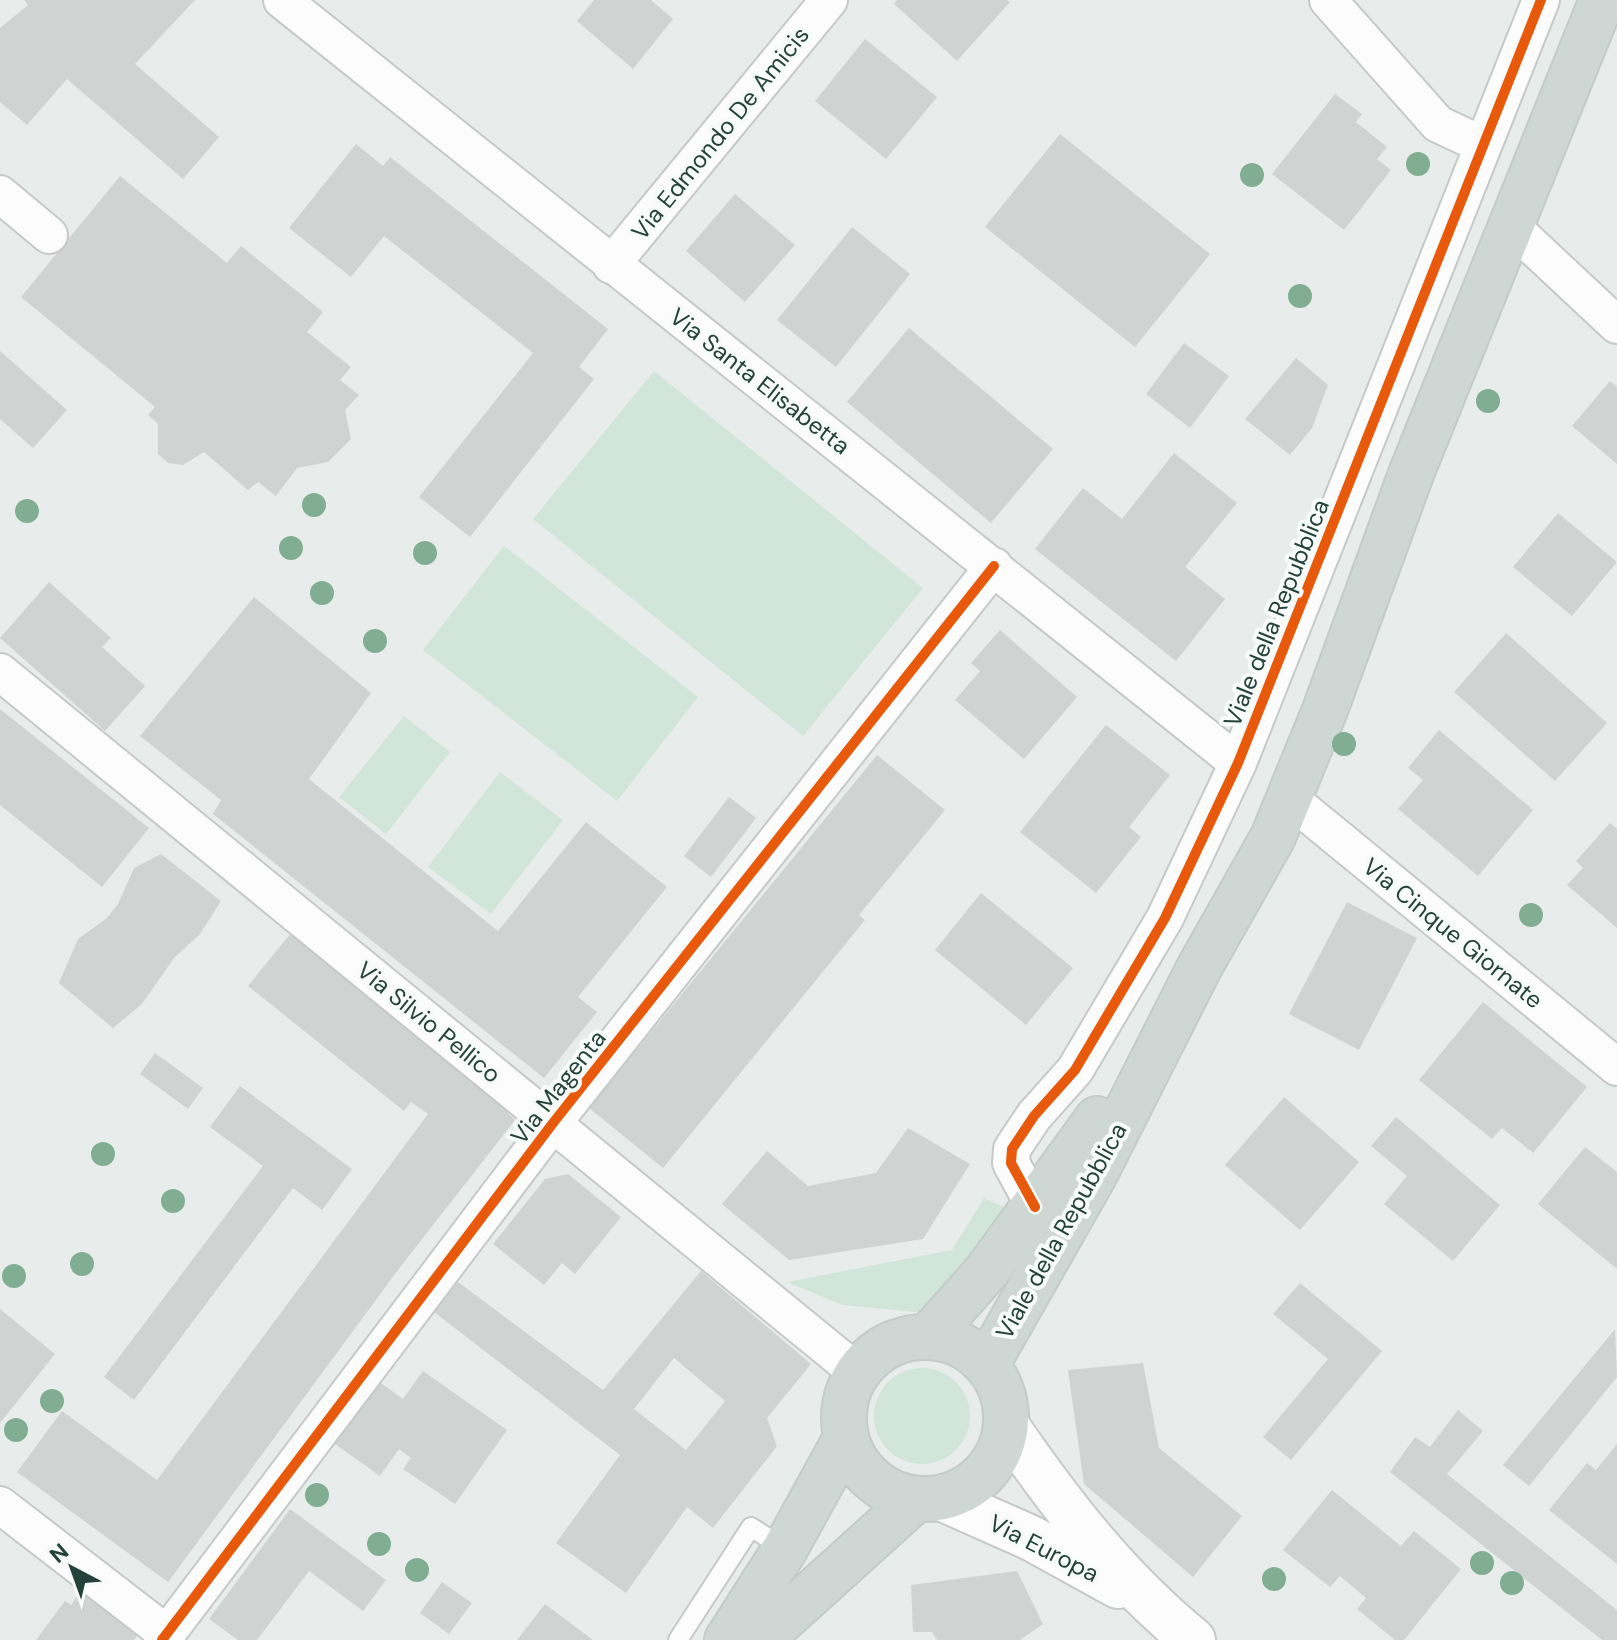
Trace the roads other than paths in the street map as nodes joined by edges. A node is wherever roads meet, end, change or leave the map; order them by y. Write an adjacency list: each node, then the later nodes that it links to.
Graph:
1 (282, 0): 10 (street, Via Santa Elisabetta)
2 (829, 0): 10 (street, Via Edmondo De Amicis)
3 (1328, 0): 6 (street)
4 (1541, 0): 6 (street, Viale della Repubblica)
5 (1602, 0): 8 (main road, Viale della Repubblica)
6 (1483, 145): 14 (street, Viale della Repubblica)
7 (0, 194): 9 (street)
8 (1513, 228): 11 (street); 15 (main road, Viale della Repubblica)
9 (49, 235)
10 (611, 265): 12 (street, Via Santa Elisabetta)
11 (1617, 325)
12 (994, 566): 14 (street, Via Santa Elisabetta); 18 (street, Via Magenta)
13 (0, 672): 18 (street, Via Silvio Pellico)
14 (1238, 763): 19 (street, Viale della Repubblica)
15 (1290, 799): 16 (main road, Viale della Repubblica); 17 (street, Via Cinque Giornate)
16 (1199, 968): 19 (main road, Viale della Repubblica); 21 (main road, Viale della Repubblica)
17 (1617, 1067)
18 (553, 1123): 22 (street, Via Silvio Pellico); 29 (street, Via Magenta)
19 (1035, 1207): 20 (main road, Viale della Repubblica)
20 (929, 1336): 21 (main road); 22 (main road)
21 (987, 1364): 23 (main road)
22 (857, 1372): 24 (main road)
23 (1006, 1425): 25 (main road); 28 (street, Via Europa)
24 (846, 1438): 25 (main road); 27 (main road)
25 (928, 1499): 28 (street, Via Europa); 32 (main road)
26 (0, 1505): 29 (street)
27 (785, 1549): 30 (lane); 31 (main road)
28 (1144, 1600): 33 (street, Via Europa)
29 (165, 1637)
30 (678, 1640)
31 (727, 1640)
32 (760, 1640)
33 (1193, 1640)

